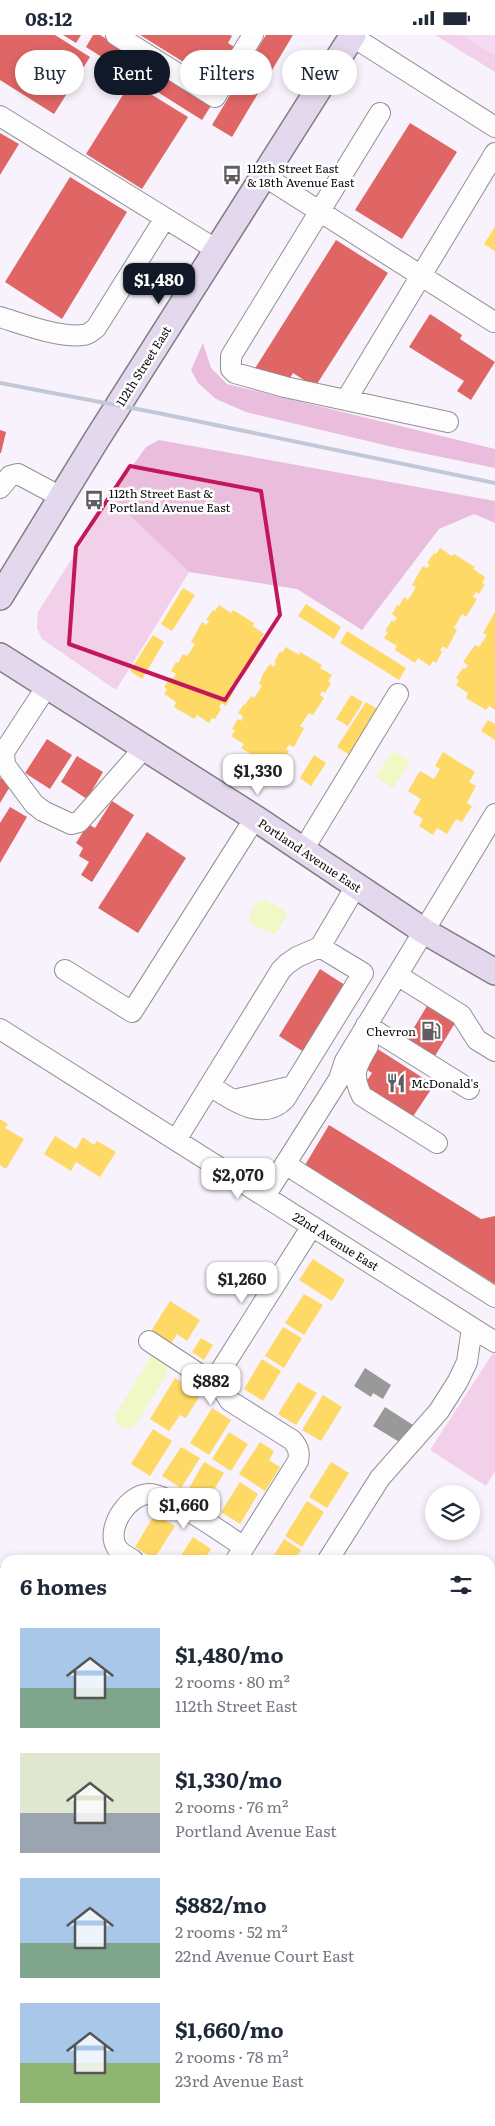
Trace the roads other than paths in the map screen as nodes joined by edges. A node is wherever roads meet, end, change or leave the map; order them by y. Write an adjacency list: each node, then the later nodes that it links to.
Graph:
1 (116, 35): 2 (street)
2 (254, 35)
3 (352, 35): 6 (street); 8 (main road, 112th Street East)
4 (380, 113): 9 (street)
5 (0, 116): 10 (street)
6 (495, 127)
7 (495, 153): 12 (street)
8 (264, 176): 9 (street); 11 (main road, 112th Street East)
9 (320, 211): 12 (street); 15 (street)
10 (165, 218): 11 (street); 13 (street)
11 (217, 250): 18 (main road, 112th Street East)
12 (421, 275): 14 (street); 15 (street)
13 (0, 317)
14 (494, 322)
15 (346, 401): 16 (street)
16 (448, 423)
17 (0, 488): 18 (street)
18 (61, 497): 19 (main road, 112th Street East)
19 (0, 597)
20 (0, 656): 21 (main road, Portland Avenue East)
21 (47, 686): 23 (main road, Portland Avenue East); 23 (street)
22 (398, 694): 26 (street)
23 (144, 748): 25 (main road, Portland Avenue East)
24 (495, 813): 28 (street)
25 (255, 818): 26 (main road, Portland Avenue East); 30 (street)
26 (303, 850): 27 (main road, Portland Avenue East)
27 (356, 886): 28 (main road, Portland Avenue East); 29 (street)
28 (424, 931): 31 (main road, Portland Avenue East); 32 (street)
29 (320, 947): 36 (street); 36 (street)
30 (65, 970)
31 (495, 972)
32 (397, 975): 33 (street); 35 (street)
33 (372, 1028): 37 (street); 39 (street); 40 (street)
34 (1, 1031): 38 (street, 22nd Avenue East)
35 (494, 1049)
36 (210, 1086): 38 (street)
37 (469, 1089)
38 (176, 1140): 41 (street, 22nd Avenue East)
39 (437, 1143)
40 (285, 1164): 41 (street); 43 (street)
41 (265, 1196): 42 (street, 22nd Avenue East)
42 (312, 1226): 44 (street, 22nd Avenue East); 47 (street)
43 (495, 1297)
44 (472, 1327): 46 (street, 22nd Avenue East); 50 (street)
45 (149, 1341): 47 (street)
46 (495, 1342)
47 (222, 1389): 48 (street)
48 (240, 1553): 49 (street)
49 (126, 1555)
50 (331, 1555)

